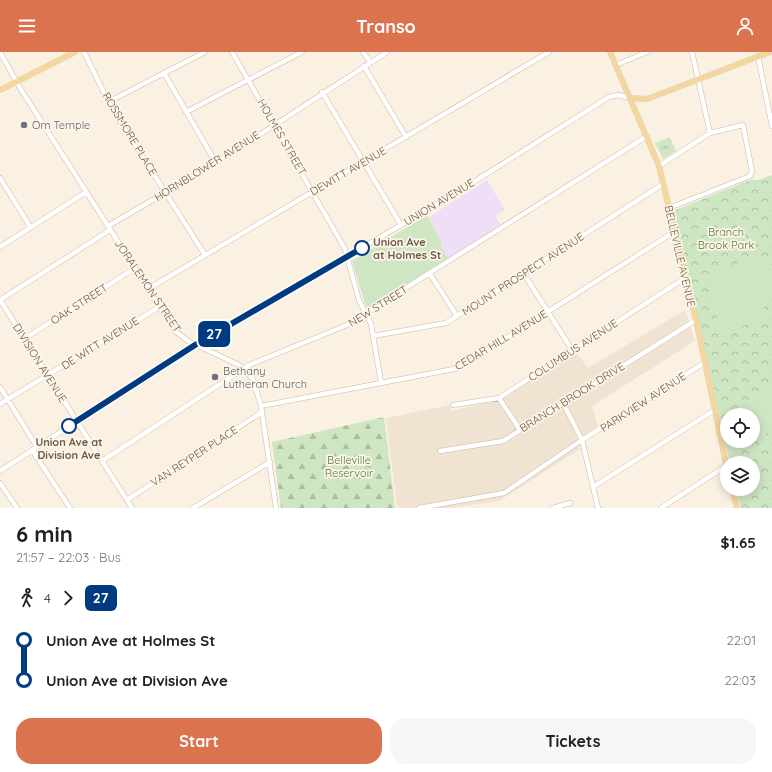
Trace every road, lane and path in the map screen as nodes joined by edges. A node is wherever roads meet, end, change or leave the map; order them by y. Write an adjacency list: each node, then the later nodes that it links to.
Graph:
1 (0, 52): 21 (street, JORALEMON STREET)
2 (75, 52): 21 (main road)
3 (84, 52): 25 (street, ROSSMORE PLACE)
4 (205, 52): 18 (street)
5 (232, 52): 20 (street, HOLMES STREET)
6 (302, 52): 20 (street)
7 (363, 52): 15 (street)
8 (386, 52): 15 (street, HORNBLOWER AVENUE)
9 (549, 52): 31 (street, DEWITT AVENUE)
10 (610, 52): 16 (main road, BELLEVILLE AVENUE)
11 (647, 52): 16 (street)
12 (692, 52): 19 (street)
13 (770, 52): 14 (main road, UNION AVENUE)
14 (758, 56): 19 (main road, UNION AVENUE); 28 (street)
15 (370, 62): 17 (street, HORNBLOWER AVENUE)
16 (616, 65): 24 (main road, BELLEVILLE AVENUE)
17 (364, 66): 23 (street, HORNBLOWER AVENUE); 31 (street)
18 (164, 73): 25 (street); 26 (street)
19 (697, 79): 24 (main road, UNION AVENUE); 29 (street)
20 (249, 80): 26 (street); 27 (street, HOLMES STREET)
21 (16, 81): 22 (main road); 37 (street, JORALEMON STREET)
22 (0, 90)
23 (322, 92): 27 (street, HORNBLOWER AVENUE); 32 (street)
24 (630, 98): 30 (main road, BELLEVILLE AVENUE); 41 (street, UNION AVENUE)
25 (108, 102): 38 (street, ROSSMORE PLACE)
26 (186, 112): 33 (street)
27 (274, 124): 33 (street, HORNBLOWER AVENUE); 39 (street, HOLMES STREET)
28 (772, 126)
29 (710, 133): 34 (street); 40 (street)
30 (647, 136): 34 (main road, BELLEVILLE AVENUE); 49 (street, NEW STREET)
31 (406, 137): 32 (street, DEWITT AVENUE)
32 (363, 162): 39 (street, DEWITT AVENUE); 41 (street)
33 (216, 163): 38 (street, HORNBLOWER AVENUE)
34 (659, 166): 36 (main road, BELLEVILLE AVENUE)
35 (0, 178): 42 (street)
36 (663, 184): 40 (main road, BELLEVILLE AVENUE); 50 (street, MOUNT PROSPECT AVENUE)
37 (86, 192): 42 (street); 43 (street, JORALEMON STREET)
38 (165, 192): 43 (street, HORNBLOWER AVENUE); 46 (street, ROSSMORE PLACE)
39 (313, 192): 46 (street, DEWITT AVENUE); 47 (street, HOLMES STREET)
40 (669, 208): 44 (main road, BELLEVILLE AVENUE)
41 (401, 225): 47 (street, UNION AVENUE)
42 (31, 228): 45 (street)
43 (109, 228): 48 (street, JORALEMON STREET); 53 (street, HORNBLOWER AVENUE)
44 (674, 232): 51 (main road, BELLEVILLE AVENUE); 55 (street, CEDAR HILL AVENUE)
45 (0, 247)
46 (206, 255): 52 (street, DEWITT AVENUE)
47 (347, 256): 56 (street, HOLMES STREET); 61 (street, UNION AVENUE)
48 (135, 268): 52 (street, JORALEMON STREET); 60 (street, OAK STREET)
49 (430, 274): 56 (street, NEW STREET); 57 (street)
50 (524, 274): 55 (street); 57 (street, MOUNT PROSPECT AVENUE)
51 (685, 278): 58 (main road, BELLEVILLE AVENUE); 62 (street, COLUMBUS AVENUE)
52 (148, 289): 54 (street, JORALEMON STREET)
53 (0, 300): 60 (street, DIVISION AVENUE)
54 (159, 307): 61 (street, JORALEMON STREET); 65 (street, DE WITT AVENUE)
55 (548, 312): 62 (street); 66 (street, CEDAR HILL AVENUE)
56 (366, 314): 59 (street, HOLMES STREET); 64 (street, NEW STREET)
57 (457, 316): 59 (street, MOUNT PROSPECT AVENUE)
58 (696, 320): 63 (main road, BELLEVILLE AVENUE); 70 (street, BRANCH BROOK DRIVE)
59 (373, 336): 66 (street, HOLMES STREET)
60 (24, 339): 65 (street, DIVISION AVENUE)
61 (195, 345): 64 (street, JORALEMON STREET); 75 (street, UNION AVENUE)
62 (572, 350): 68 (street, COLUMBUS AVENUE)
63 (704, 363): 74 (main road, BELLEVILLE AVENUE); 77 (street, PARKVIEW AVENUE)
64 (244, 368): 73 (street, JORALEMON STREET); 82 (street, NEW STREET)
65 (48, 376): 69 (street, DE WITT AVENUE); 75 (street, DIVISION AVENUE)
66 (381, 382): 73 (street, CEDAR HILL AVENUE)
67 (0, 387): 69 (street)
68 (499, 398): 72 (street, COLUMBUS AVENUE); 76 (street)
69 (8, 399): 71 (street, DE WITT AVENUE); 78 (street)
70 (564, 403): 76 (street, BRANCH BROOK DRIVE); 77 (street)
71 (0, 404)
72 (454, 404)
73 (261, 409): 83 (street, JORALEMON STREET); 89 (street, VAN REYPER PLACE)
74 (713, 410): 81 (main road, BELLEVILLE AVENUE); 87 (street)
75 (76, 422): 78 (street, UNION AVENUE); 82 (street, DIVISION AVENUE)
76 (520, 430): 80 (street, BRANCH BROOK DRIVE)
77 (582, 440): 87 (street); 96 (street, PARKVIEW AVENUE)
78 (37, 447): 79 (street, UNION AVENUE)
79 (32, 450): 84 (street, UNION AVENUE); 92 (street)
80 (440, 451)
81 (724, 456)
82 (102, 461): 89 (street, DIVISION AVENUE)
83 (270, 462): 94 (street); 95 (street, JORALEMON STREET)
84 (0, 470)
85 (720, 471): 99 (street)
86 (0, 483): 91 (street)
87 (593, 487): 98 (street)
88 (734, 496): 100 (main road)
89 (127, 500): 93 (street, DIVISION AVENUE)
90 (570, 503): 97 (street)
91 (16, 508)
92 (70, 508)
93 (132, 508)
94 (194, 508)
95 (276, 508)
96 (419, 508)
97 (552, 508)
98 (598, 508)
99 (660, 508)
100 (737, 508)

